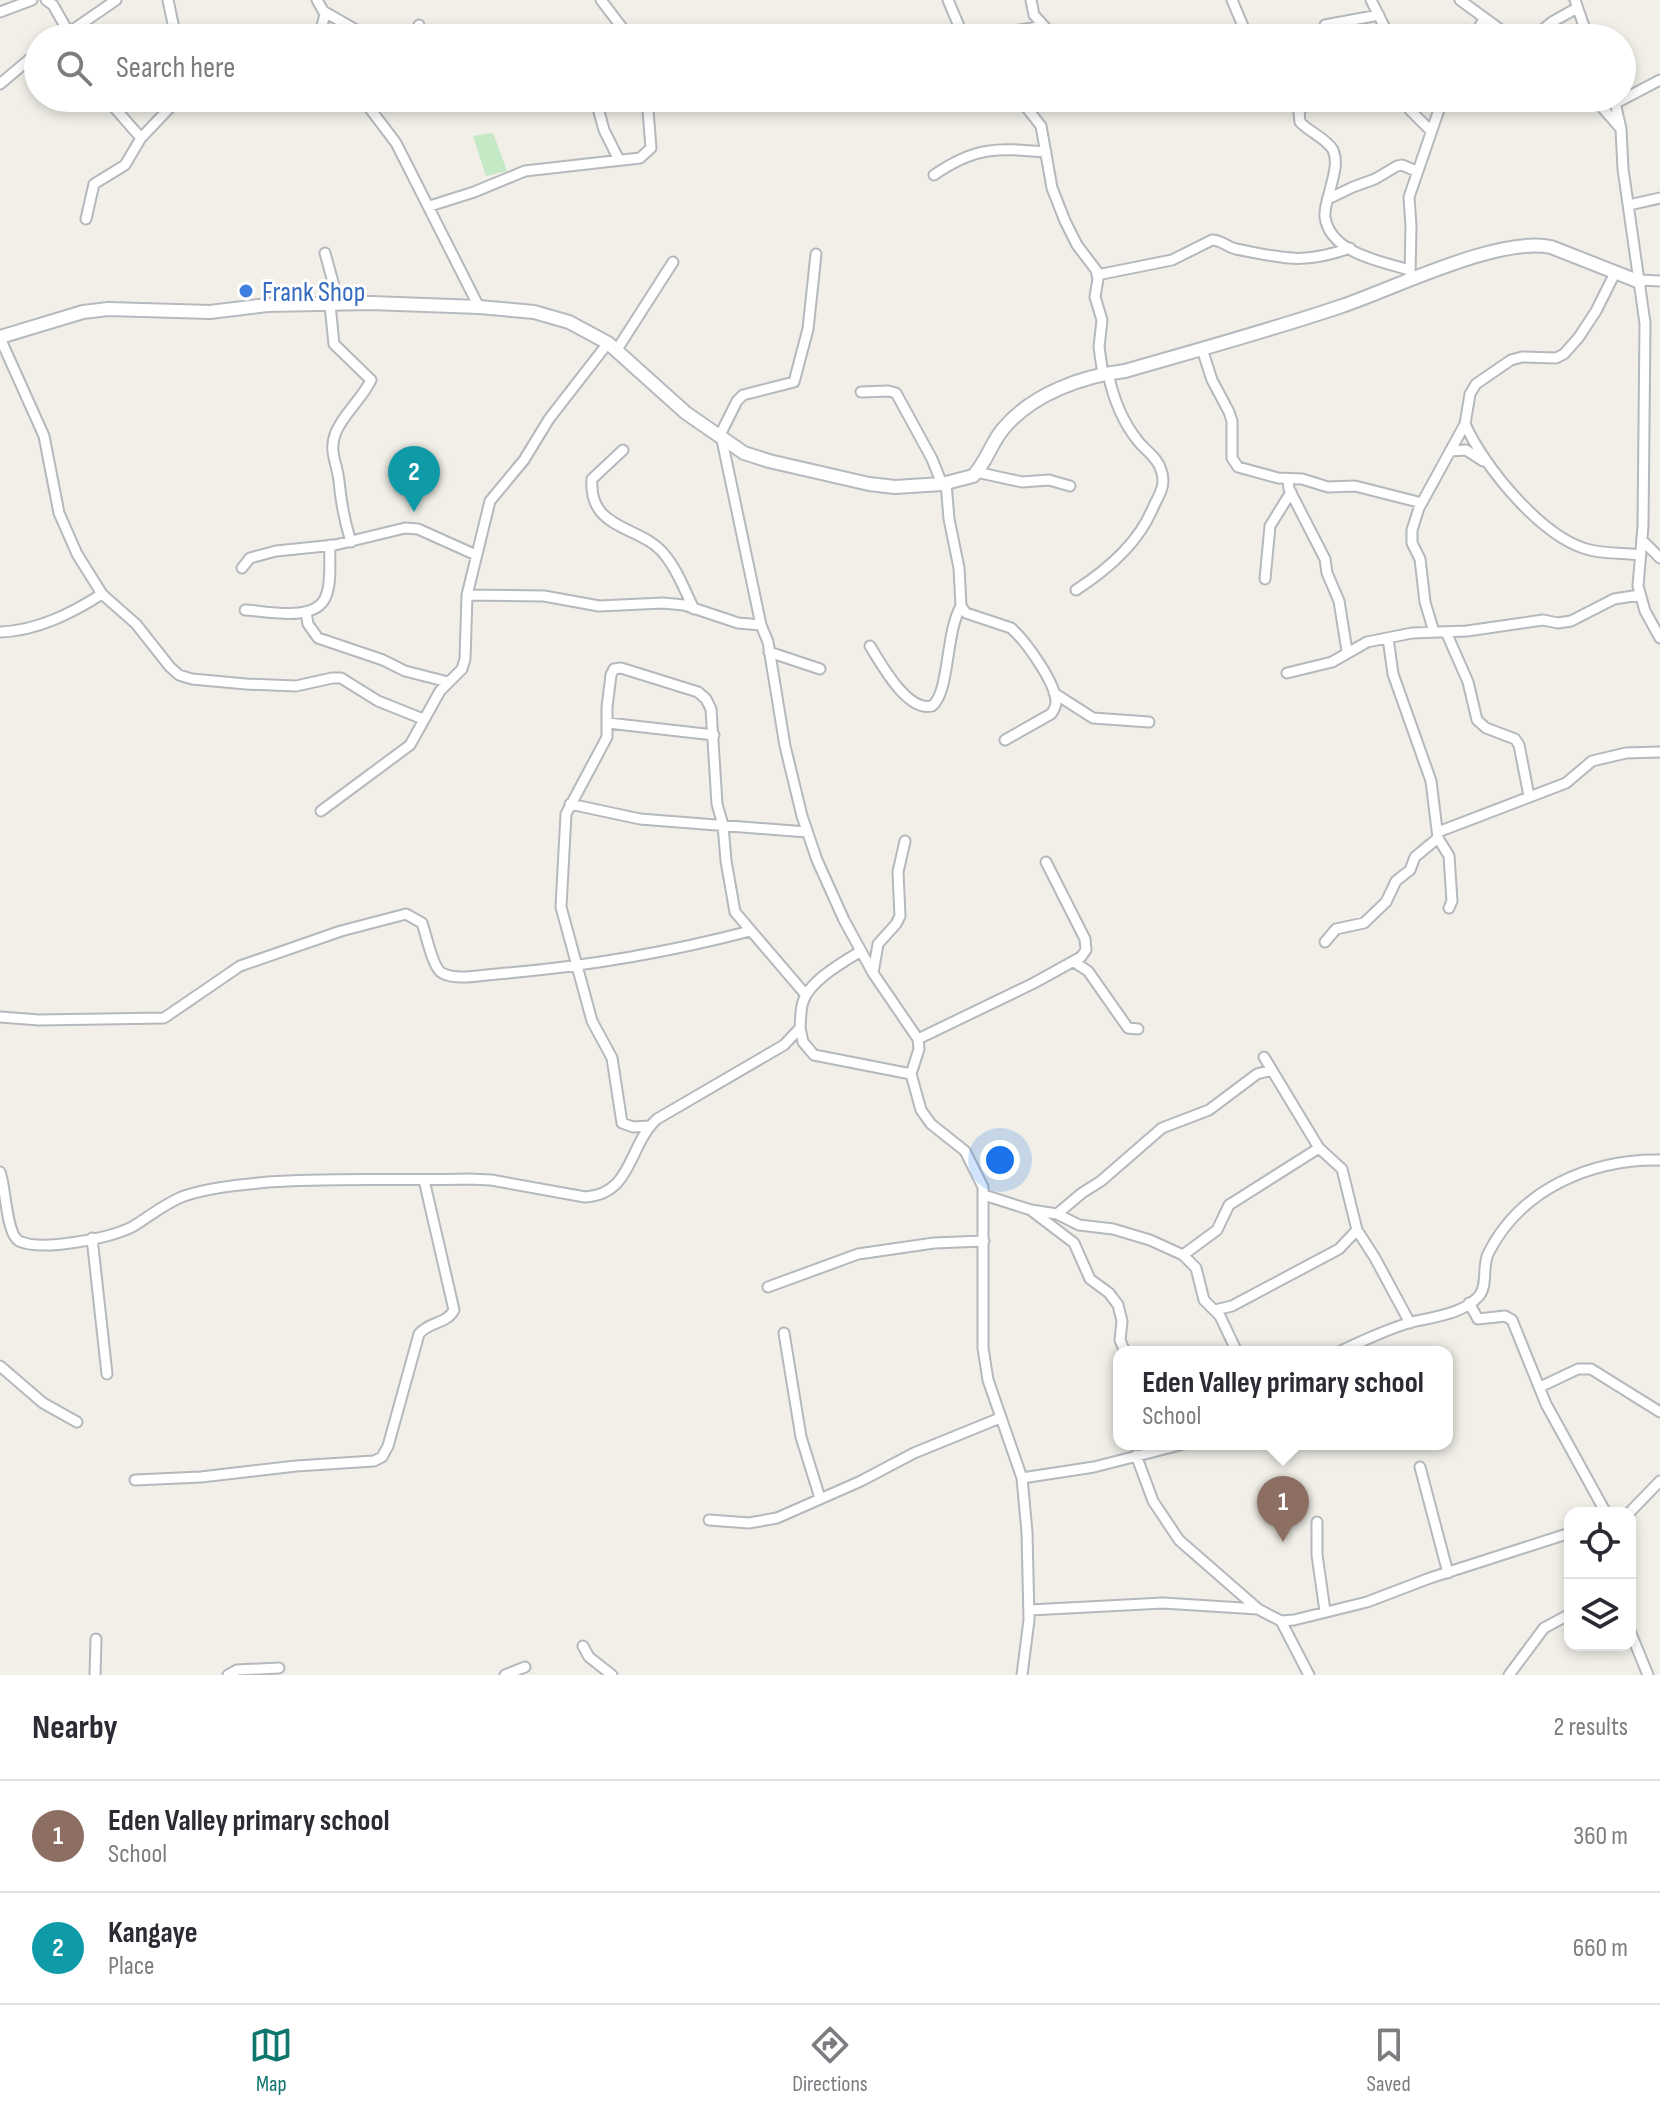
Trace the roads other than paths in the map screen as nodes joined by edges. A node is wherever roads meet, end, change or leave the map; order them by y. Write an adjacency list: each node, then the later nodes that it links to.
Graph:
1 (32, 0): 14 (street)
2 (46, 0): 17 (street)
3 (116, 0): 18 (street)
4 (168, 0): 19 (street)
5 (317, 0): 13 (street)
6 (601, 0): 22 (street)
7 (948, 0): 23 (street)
8 (1031, 0): 24 (street)
9 (1232, 0): 25 (street)
10 (1371, 0): 15 (street)
11 (1460, 0): 16 (street)
12 (1576, 4): 30 (street); 31 (street)
13 (323, 11): 20 (street); 21 (street)
14 (0, 12)
15 (1379, 15): 26 (street); 27 (street)
16 (1484, 19): 28 (street); 29 (street)
17 (61, 24)
18 (83, 24)
19 (173, 24)
20 (324, 24)
21 (346, 24)
22 (619, 24)
23 (958, 24)
24 (1042, 24)
25 (1242, 24)
26 (1330, 24)
27 (1383, 24)
28 (1481, 24)
29 (1491, 24)
30 (1550, 24)
31 (1583, 24)
32 (24, 64): 34 (street)
33 (1660, 80): 35 (street)
34 (0, 84)
35 (1636, 91)
36 (118, 112): 49 (street)
37 (166, 112): 49 (street)
38 (373, 112): 57 (street)
39 (599, 112): 51 (street)
40 (648, 112): 51 (street)
41 (1030, 112): 50 (street)
42 (1300, 112): 55 (street)
43 (1412, 112): 48 (street)
44 (1437, 112): 48 (street)
45 (1606, 112): 47 (street)
46 (1617, 112): 47 (street)
47 (1621, 129): 56 (street)
48 (1430, 130): 52 (street)
49 (141, 138): 58 (street)
50 (1046, 152): 53 (street); 64 (street)
51 (619, 160): 57 (street)
52 (1416, 171): 55 (street); 65 (street)
53 (934, 175)
54 (1660, 198): 56 (street)
55 (1328, 199): 59 (street)
56 (1629, 205): 66 (street)
57 (430, 206): 69 (street)
58 (86, 219)
59 (1350, 248): 64 (street); 65 (street)
60 (325, 253): 68 (street)
61 (816, 254): 76 (street)
62 (673, 262): 71 (street)
63 (1615, 273): 65 (street); 66 (street); 75 (street)
64 (1097, 275): 73 (street)
65 (1410, 276): 72 (street)
66 (1640, 281): 67 (street); 86 (street)
67 (1660, 281)
68 (334, 304): 69 (street); 70 (street); 87 (street)
69 (479, 307): 71 (street)
70 (0, 337): 95 (street)
71 (612, 347): 76 (street); 89 (street)
72 (1202, 349): 73 (street); 81 (street)
73 (1105, 374): 80 (street); 94 (street)
74 (861, 392): 82 (street)
75 (1465, 424): 78 (street); 79 (street)
76 (720, 438): 82 (street); 102 (street)
77 (623, 450): 100 (street)
78 (1450, 451): 79 (street); 85 (street)
79 (1487, 462): 90 (street)
80 (976, 472): 82 (street); 83 (street)
81 (1288, 480): 84 (street); 85 (street)
82 (944, 484): 98 (street)
83 (1070, 486)
84 (1291, 492): 93 (street); 109 (street)
85 (1422, 503): 104 (street)
86 (1643, 541): 90 (street); 91 (street)
87 (351, 542): 88 (street); 89 (street)
88 (330, 545): 92 (street); 101 (street)
89 (476, 555): 96 (street)
90 (1640, 555): 97 (street)
91 (1660, 558)
92 (242, 568)
93 (1265, 579)
94 (1076, 590)
95 (102, 594): 103 (street); 115 (street)
96 (467, 595): 100 (street); 113 (street)
97 (1640, 595): 105 (street); 107 (street)
98 (961, 606): 108 (street); 114 (street)
99 (245, 610): 101 (street)
100 (694, 610): 102 (street)
101 (306, 612): 113 (street)
102 (761, 625): 110 (street)
103 (0, 632)
104 (1434, 632): 105 (street); 106 (street)
105 (1446, 632): 121 (street)
106 (1388, 638): 109 (street); 126 (street)
107 (1660, 638)
108 (870, 646)
109 (1347, 651): 112 (street)
110 (769, 652): 111 (street); 125 (street)
111 (820, 669)
112 (1287, 673)
113 (448, 682): 115 (street)
114 (1054, 693): 116 (street); 119 (street)
115 (423, 719): 123 (street)
116 (1149, 722)
117 (608, 723): 118 (street); 118 (street); 122 (street)
118 (714, 735): 124 (street)
119 (1005, 740)
120 (1660, 752): 121 (street)
121 (1529, 796): 126 (street)
122 (570, 804): 124 (street); 134 (street)
123 (321, 811)
124 (723, 825): 125 (street); 130 (street)
125 (807, 832): 132 (street)
126 (1438, 835): 129 (street); 131 (street)
127 (905, 841): 135 (street)
128 (1046, 862): 133 (street)
129 (1449, 908)
130 (750, 931): 134 (street); 136 (street)
131 (1325, 942)
132 (861, 951): 135 (street); 136 (street)
133 (1074, 962): 139 (street); 140 (street)
134 (577, 964): 137 (street); 144 (street)
135 (873, 973): 140 (street)
136 (806, 995): 138 (street)
137 (0, 1017)
138 (800, 1028): 143 (street); 144 (street)
139 (1138, 1029)
140 (918, 1039): 143 (street)
141 (1264, 1057): 142 (street)
142 (1271, 1070): 145 (street); 151 (street)
143 (911, 1074): 149 (street)
144 (649, 1126): 148 (street)
145 (1319, 1148): 152 (street); 155 (street)
146 (1660, 1160): 157 (street)
147 (0, 1172): 153 (street)
148 (424, 1180): 153 (street); 176 (street)
149 (984, 1195): 150 (street); 154 (street)
150 (1031, 1210): 151 (street); 163 (street)
151 (1057, 1214): 155 (street)
152 (1357, 1230): 158 (street); 161 (street)
153 (92, 1238): 167 (street)
154 (984, 1241): 156 (street); 170 (street)
155 (1183, 1255): 159 (street)
156 (768, 1287)
157 (1469, 1303): 161 (street); 168 (street)
158 (1232, 1306): 159 (street); 160 (street)
159 (1215, 1310): 160 (street)
160 (1224, 1322): 164 (street)
161 (1410, 1323): 165 (street)
162 (784, 1333): 178 (street)
163 (1122, 1346)
164 (1234, 1346)
165 (1354, 1346)
166 (0, 1366): 171 (street)
167 (107, 1374)
168 (1540, 1387): 169 (street); 179 (street)
169 (1660, 1412)
170 (1000, 1418): 175 (street); 178 (street)
171 (77, 1422)
172 (1158, 1450): 173 (street)
173 (1136, 1455): 175 (street); 185 (street)
174 (1420, 1467): 184 (street)
175 (1022, 1478): 186 (street)
176 (135, 1480)
177 (1660, 1481): 180 (street)
178 (820, 1498): 181 (street)
179 (1603, 1507)
180 (1635, 1507)
181 (709, 1520)
182 (1317, 1522): 187 (street)
183 (1564, 1535): 184 (street)
184 (1448, 1573): 187 (street)
185 (1258, 1609): 186 (street); 189 (street)
186 (1030, 1610): 199 (street)
187 (1325, 1611): 189 (street)
188 (1564, 1617): 201 (street)
189 (1281, 1621): 200 (street)
190 (96, 1639): 195 (street)
191 (583, 1646): 198 (street)
192 (1636, 1646): 202 (street)
193 (525, 1667): 197 (street)
194 (279, 1668): 196 (street)
195 (95, 1675)
196 (228, 1675)
197 (505, 1675)
198 (612, 1675)
199 (1022, 1675)
200 (1309, 1675)
201 (1509, 1675)
202 (1648, 1675)

